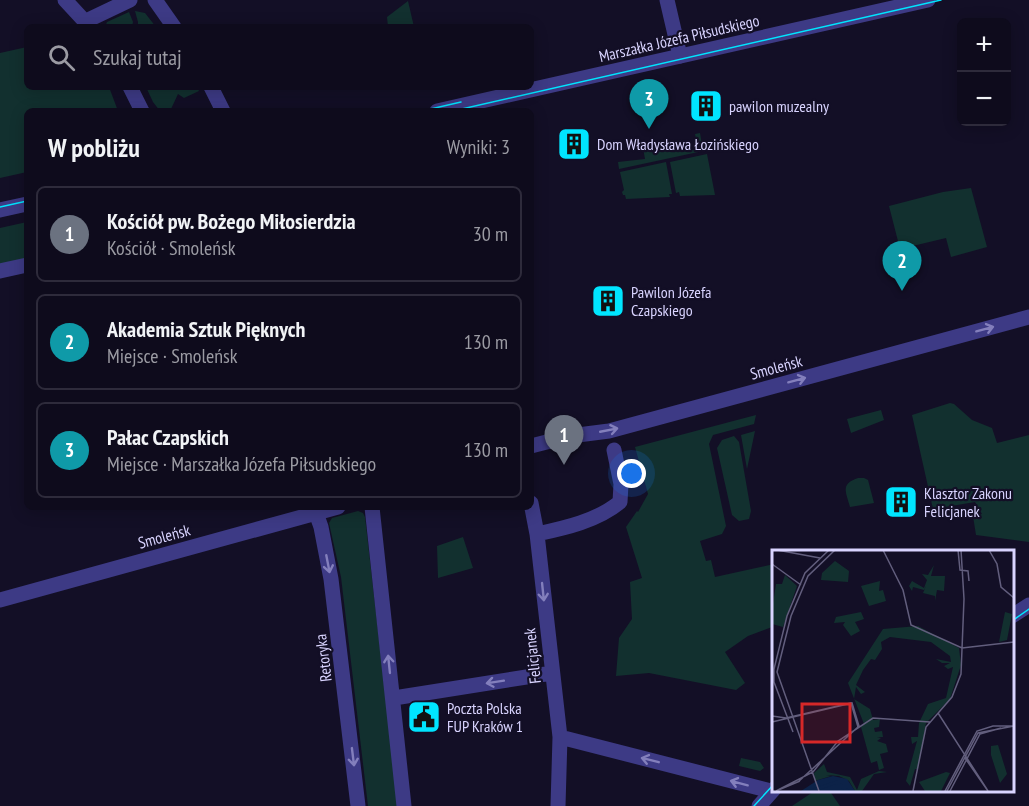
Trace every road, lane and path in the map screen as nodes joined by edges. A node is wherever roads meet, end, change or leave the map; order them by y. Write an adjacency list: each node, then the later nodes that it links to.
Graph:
1 (65, 0): 6 (street)
2 (130, 0): 6 (street)
3 (155, 0): 7 (street)
4 (668, 0): 8 (street)
5 (928, 0): 8 (street, Marszałka Józefa Piłsudskiego)
6 (88, 24)
7 (172, 24)
8 (680, 56): 9 (street, Marszałka Józefa Piłsudskiego)
9 (534, 89)
10 (132, 90): 13 (street)
11 (212, 90): 14 (street)
12 (530, 90): 15 (street, Marszałka Józefa Piłsudskiego)
13 (140, 108)
14 (222, 108)
15 (451, 108)
16 (24, 205): 17 (street)
17 (0, 210)
18 (24, 266): 19 (street)
19 (0, 271)
20 (1029, 317): 21 (street, Smoleńsk, one-way to 20)
21 (534, 445)
22 (614, 450): 26 (street)
23 (315, 510): 27 (street, Smoleńsk); 35 (street, Retoryka, one-way to 35)
24 (372, 510): 31 (street, one-way to 24)
25 (532, 510): 26 (street, Felicjanek)
26 (537, 534): 30 (street, Felicjanek, one-way to 30)
27 (0, 600)
28 (1029, 604): 29 (street)
29 (1014, 615)
30 (552, 673): 31 (street, one-way to 31); 32 (street, Felicjanek)
31 (394, 698): 36 (street)
32 (560, 737): 33 (street, one-way to 32); 37 (street, Felicjanek)
33 (772, 790)
34 (772, 791): 38 (street)
35 (358, 806)
36 (404, 806)
37 (558, 806)
38 (759, 806)

